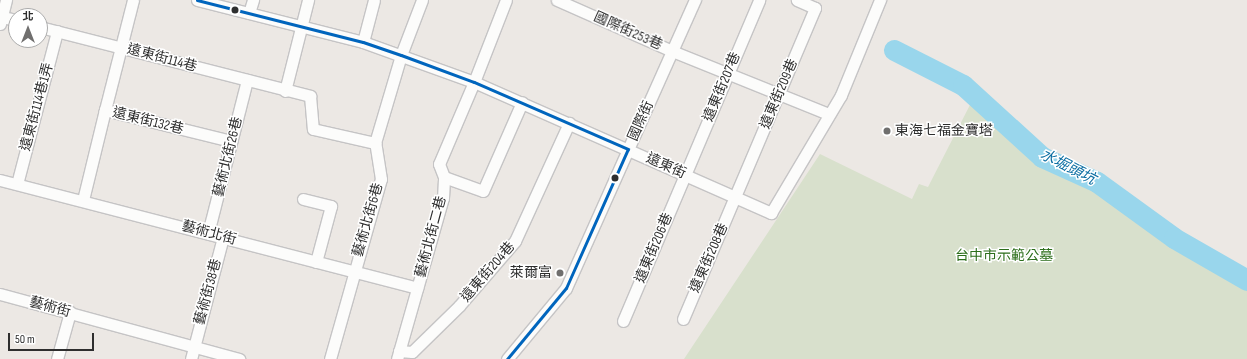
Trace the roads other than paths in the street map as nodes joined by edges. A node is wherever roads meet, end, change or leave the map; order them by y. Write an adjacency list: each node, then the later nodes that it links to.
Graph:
1 (6, 0): 15 (street)
2 (134, 0): 20 (street, 遠東街132巷)
3 (197, 0): 14 (street, 遠東街)
4 (252, 0): 14 (street)
5 (308, 0): 16 (street)
6 (374, 0): 19 (street)
7 (422, 0): 22 (street)
8 (506, 0): 25 (street)
9 (695, 0): 21 (street, 國際街)
10 (758, 0): 23 (street, 遠東街207巷)
11 (797, 0): 27 (street, 遠東街209巷)
12 (880, 0): 30 (street, 遠東街)
13 (559, 1): 21 (street, 國際街253巷)
14 (249, 13): 16 (street, 遠東街)
15 (1, 20)
16 (301, 27): 19 (street, 遠東街); 26 (street)
17 (48, 29): 18 (street, 遠東街114巷)
18 (57, 31): 20 (street, 遠東街114巷); 38 (street, 遠東街114巷1弄)
19 (363, 42): 22 (street, 遠東街)
20 (121, 48): 24 (street, 遠東街114巷); 29 (street, 遠東街132巷)
21 (672, 51): 23 (street, 國際街253巷); 34 (street, 國際街)
22 (400, 55): 25 (street, 遠東街); 33 (street)
23 (728, 73): 27 (street, 國際街253巷); 35 (street, 遠東街207巷)
24 (247, 80): 26 (street, 遠東街114巷); 32 (street, 藝術北街26巷)
25 (474, 82): 28 (street, 遠東街); 36 (street, 藝術北街二巷)
26 (284, 91): 33 (street, 遠東街114巷)
27 (779, 94): 30 (street, 國際街253巷); 39 (street, 遠東街209巷)
28 (522, 102): 31 (street, 遠東街); 36 (street)
29 (105, 110): 32 (street, 遠東街132巷); 41 (street)
30 (829, 114): 39 (street, 遠東街)
31 (569, 123): 34 (street, 遠東街); 52 (street, 遠東街204巷)
32 (232, 141): 42 (street, 藝術北街26巷)
33 (375, 143): 45 (street, 藝術北街6巷)
34 (628, 149): 35 (street, 遠東街); 57 (street, 國際街)
35 (684, 174): 39 (street, 遠東街); 50 (street, 遠東街206巷)
36 (444, 177): 46 (street, 藝術北街二巷)
37 (0, 180): 38 (street, 藝術北街)
38 (17, 184): 41 (street, 藝術北街)
39 (736, 197): 49 (street, 遠東街208巷)
40 (303, 199): 44 (street)
41 (83, 200): 42 (street, 藝術北街)
42 (208, 233): 43 (street, 藝術北街)
43 (223, 237): 44 (street, 藝術北街); 51 (street, 藝術街38巷)
44 (316, 262): 45 (street, 藝術北街)
45 (353, 272): 46 (street, 藝術北街); 56 (street, 藝術北街6巷)
46 (417, 288): 52 (street, 藝術北街二巷)
47 (1, 298): 48 (street, 藝術街)
48 (70, 312): 51 (street, 藝術街); 53 (street)
49 (683, 319)
50 (623, 321)
51 (194, 346): 54 (street, 藝術街38巷); 55 (street, 藝術街)
52 (398, 355)
53 (57, 359)
54 (191, 359)
55 (240, 359)
56 (330, 359)
57 (507, 359)

